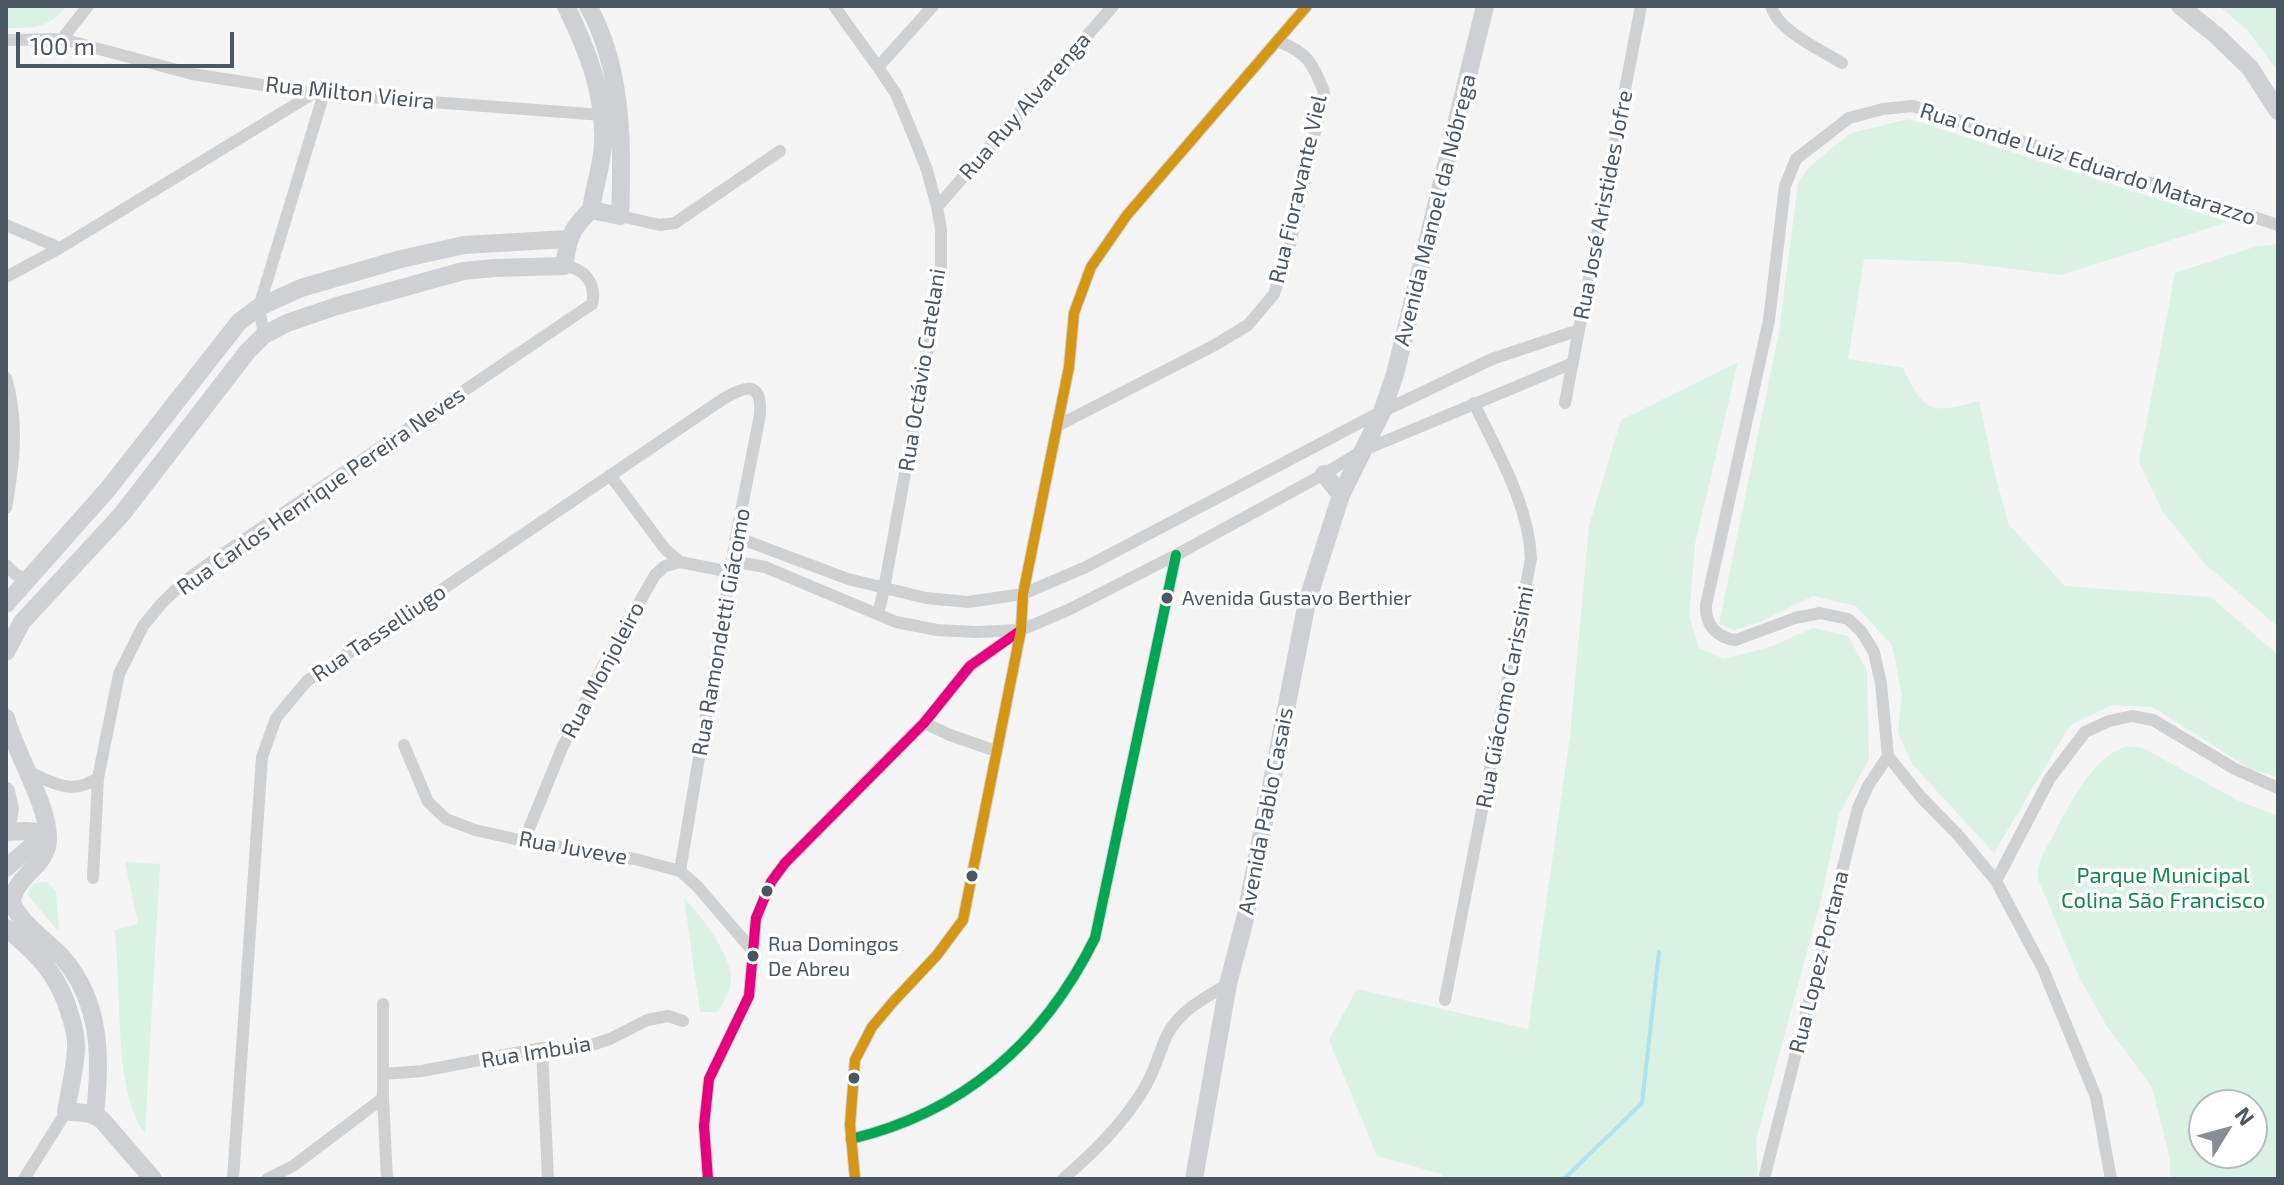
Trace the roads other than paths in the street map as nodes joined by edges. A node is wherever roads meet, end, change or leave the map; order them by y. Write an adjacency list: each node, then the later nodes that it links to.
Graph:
1 (88, 6): 12 (street)
2 (566, 6): 19 (street)
3 (588, 6): 22 (street)
4 (834, 6): 16 (street, Rua Octávio Catelani)
5 (933, 6): 16 (street)
6 (1113, 6): 23 (street, Rua Ruy Alvarenga)
7 (1307, 6): 14 (street)
8 (1485, 6): 40 (street, Avenida Manoel da Nóbrega)
9 (1641, 6): 33 (street, Rua José Aristides Jofre)
10 (1771, 6): 15 (street)
11 (2180, 6): 18 (street)
12 (62, 39): 13 (street, Rua Milton Vieira); 17 (street, Rua Milton Vieira)
13 (6, 40)
14 (1277, 41): 41 (street); 41 (street, Rua Fioravante Viel)
15 (1842, 63)
16 (878, 67): 23 (street, Rua Octávio Catelani)
17 (319, 93): 19 (street, Rua Milton Vieira); 29 (street); 32 (street)
18 (2278, 111)
19 (602, 115): 21 (street)
20 (780, 151): 25 (street)
21 (599, 173): 22 (street); 24 (street)
22 (622, 177): 25 (street)
23 (937, 207): 53 (street, Rua Octávio Catelani)
24 (591, 210): 25 (street); 28 (street)
25 (620, 216)
26 (6, 225): 29 (street)
27 (2278, 225): 63 (street, Rua Conde Luiz Eduardo Matarazzo)
28 (568, 239): 30 (street); 32 (street)
29 (60, 248): 31 (street)
30 (564, 266): 34 (street); 65 (street, Rua Carlos Henrique Pereira Neves)
31 (6, 277)
32 (259, 307): 34 (street); 52 (street)
33 (1579, 330): 35 (street, Rua José Aristides Jofre); 40 (street)
34 (264, 335): 58 (street)
35 (1573, 363): 38 (street); 39 (street, Rua José Aristides Jofre)
36 (6, 378): 46 (street)
37 (758, 393): 44 (street, Rua Tasselliugo); 47 (street, Rua Ramondetti Giácomo)
38 (1474, 403): 42 (street); 78 (street, Rua Giácomo Carissimi)
39 (1565, 403)
40 (1382, 412): 42 (street, Avenida Manoel da Nóbrega); 54 (street)
41 (1057, 426): 54 (street)
42 (1364, 450): 43 (street); 45 (street, Avenida Pablo Casais)
43 (1324, 474): 45 (street); 48 (street)
44 (610, 475): 49 (street); 92 (street, Rua Tasselliugo)
45 (1341, 495): 77 (street, Avenida Pablo Casais)
46 (6, 508)
47 (736, 537): 51 (street, Rua Ramondetti Giácomo); 53 (street)
48 (1176, 555): 57 (street); 88 (street)
49 (680, 562): 51 (street); 70 (street, Rua Monjoleiro)
50 (6, 565): 52 (street)
51 (731, 567): 56 (street); 72 (street, Rua Ramondetti Giácomo)
52 (28, 580): 55 (street)
53 (884, 589): 54 (street); 56 (street, Rua Octávio Catelani)
54 (1023, 594): 57 (street)
55 (6, 604)
56 (878, 614): 57 (street)
57 (1021, 630): 60 (street); 62 (street)
58 (6, 652)
59 (6, 718): 64 (street)
60 (924, 723): 62 (street); 76 (street)
61 (404, 745): 70 (street, Rua Juveve)
62 (996, 751): 88 (street)
63 (1888, 756): 74 (street); 89 (street, Rua Lopez Portana)
64 (26, 771): 65 (street); 69 (street)
65 (98, 778): 73 (street, Rua Carlos Henrique Pereira Neves)
66 (2278, 788): 74 (street)
67 (6, 791): 68 (street)
68 (6, 830): 69 (street)
69 (47, 833): 71 (street); 83 (street)
70 (524, 841): 72 (street, Rua Juveve)
71 (6, 868)
72 (680, 871): 76 (street, Rua Juveve)
73 (93, 878)
74 (1996, 881): 100 (street)
75 (6, 928): 82 (street)
76 (752, 950): 96 (street)
77 (1228, 984): 98 (street); 99 (street, Avenida Pablo Casais)
78 (1445, 1000)
79 (383, 1004): 84 (street)
80 (683, 1021): 81 (street, Rua Imbuia)
81 (542, 1048): 84 (street, Rua Imbuia); 95 (street)
82 (77, 1049): 83 (street); 86 (street)
83 (99, 1051): 87 (street)
84 (384, 1074): 85 (street)
85 (383, 1098): 93 (street); 94 (street)
86 (66, 1112): 87 (street); 90 (street)
87 (95, 1115): 91 (street)
88 (851, 1139): 97 (street)
89 (1765, 1175)
90 (24, 1179)
91 (153, 1179)
92 (233, 1179)
93 (267, 1179)
94 (387, 1179)
95 (548, 1179)
96 (708, 1179)
97 (855, 1179)
98 (1063, 1179)
99 (1194, 1179)
100 (2111, 1179)

